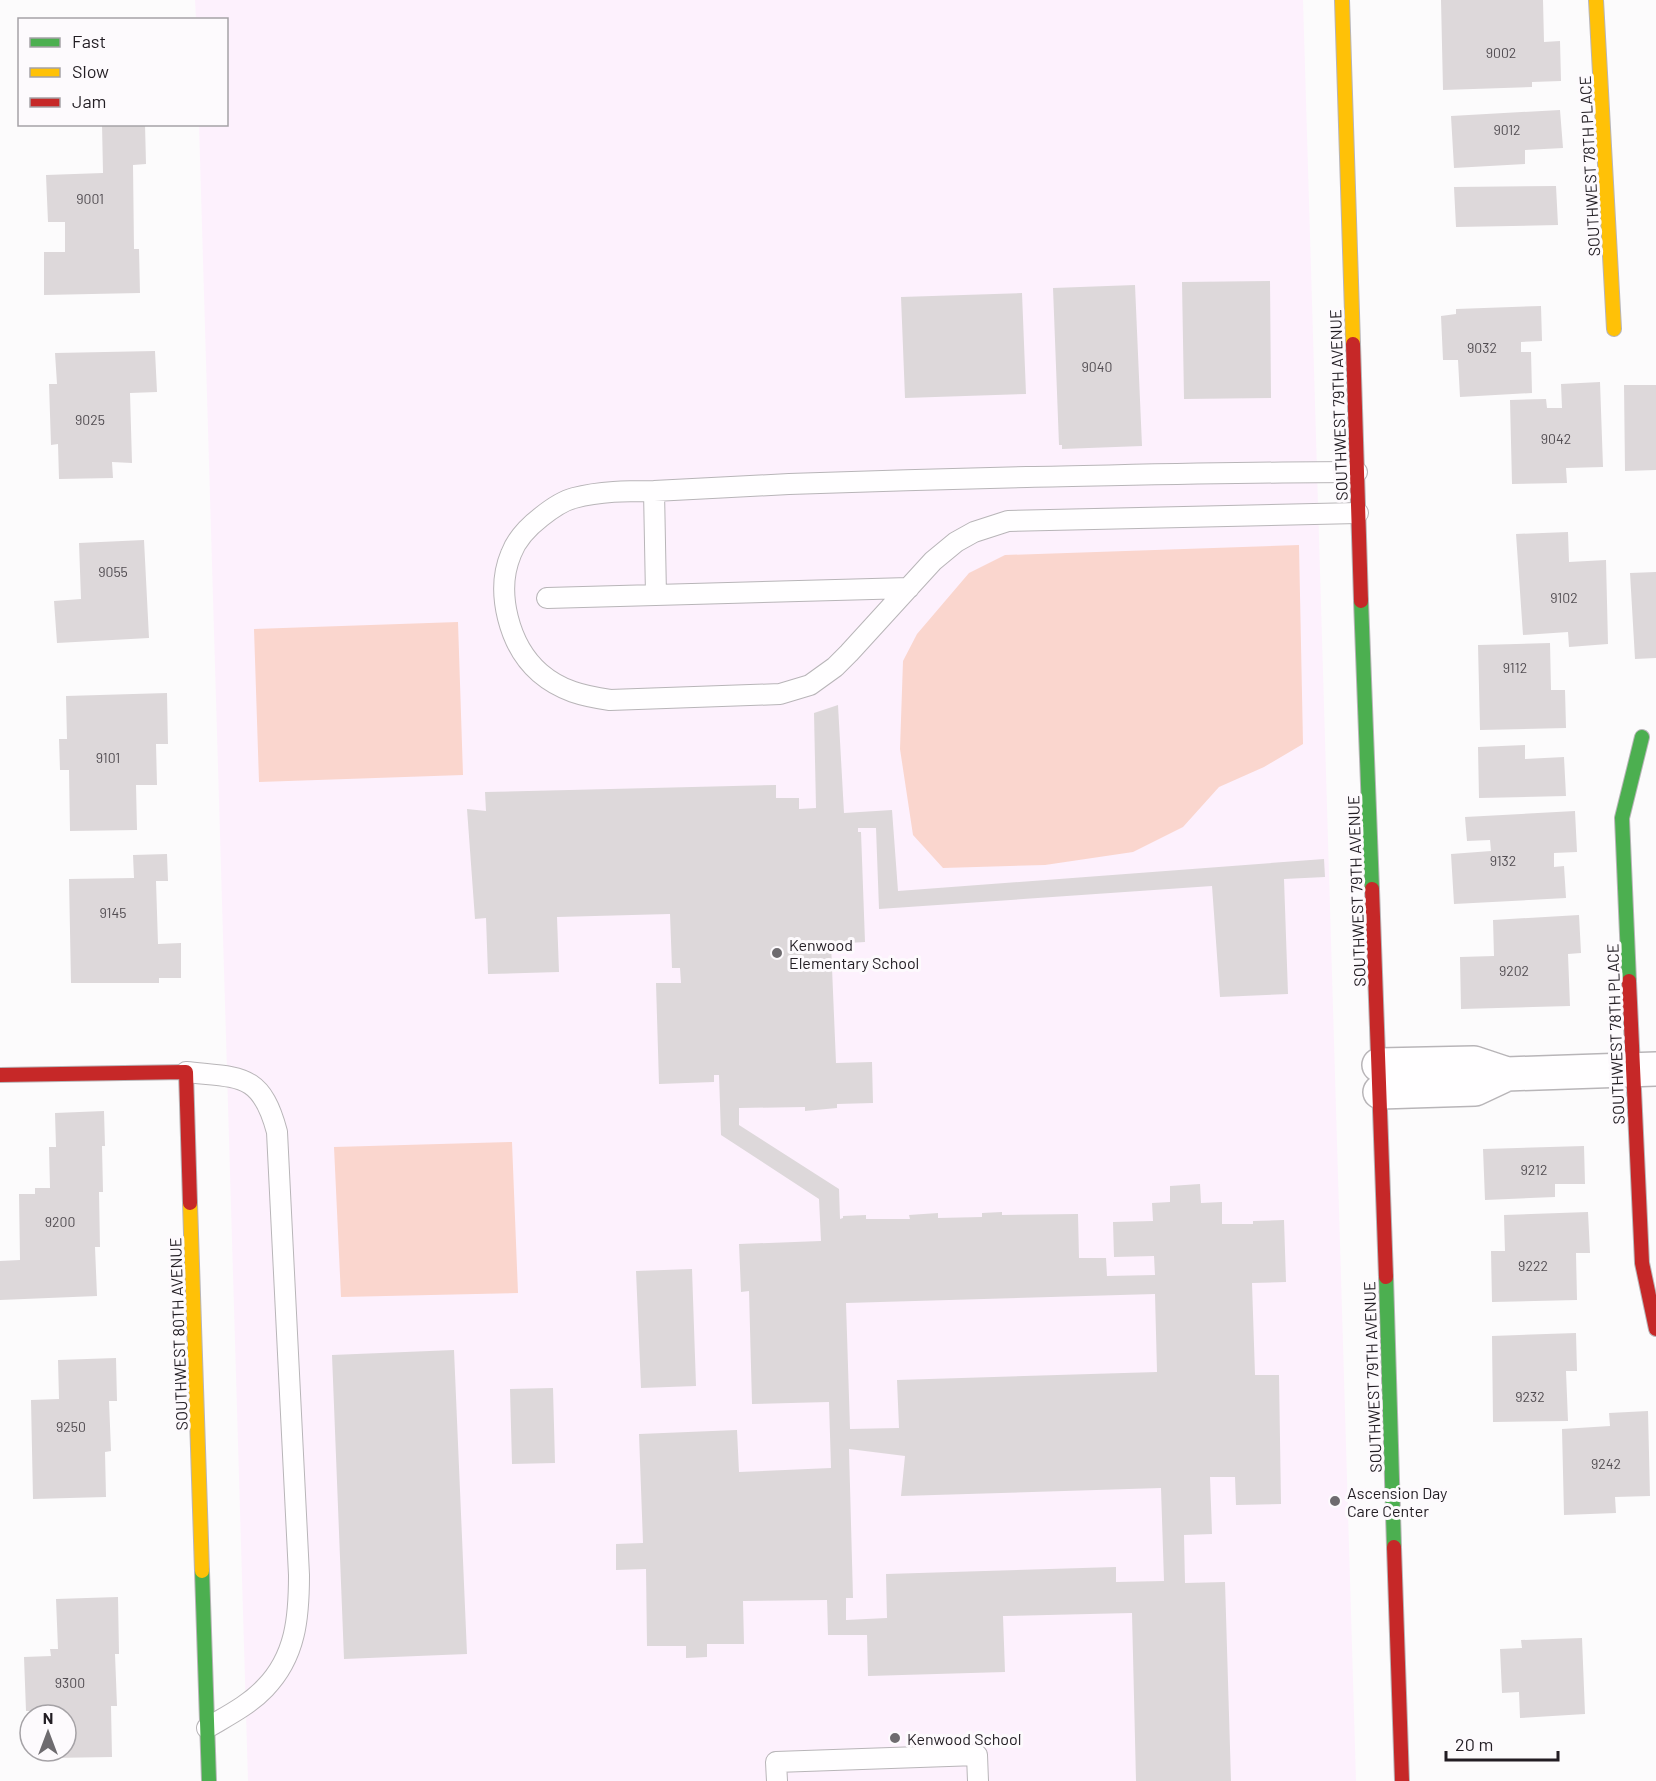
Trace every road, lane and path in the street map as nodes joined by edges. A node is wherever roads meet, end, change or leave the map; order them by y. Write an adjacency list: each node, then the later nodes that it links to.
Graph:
1 (1342, 0): 4 (street, SOUTHWEST 79TH AVENUE)
2 (1596, 0): 3 (street, SOUTHWEST 78TH PLACE)
3 (1614, 329)
4 (1357, 472): 5 (lane); 6 (street, SOUTHWEST 79TH AVENUE)
5 (654, 490): 7 (lane); 8 (lane)
6 (1358, 513): 7 (lane); 14 (street, SOUTHWEST 79TH AVENUE)
7 (909, 588): 8 (lane)
8 (656, 595): 9 (lane)
9 (547, 598)
10 (1642, 738): 11 (street, SOUTHWEST 78TH PLACE)
11 (1644, 1069): 14 (street); 15 (street, SOUTHWEST 78TH PLACE)
12 (186, 1072): 13 (street); 16 (street, SOUTHWEST 80TH AVENUE); 16 (lane)
13 (0, 1075)
14 (1379, 1078): 20 (street, SOUTHWEST 79TH AVENUE)
15 (1656, 1329)
16 (207, 1728): 17 (street, SOUTHWEST 80TH AVENUE)
17 (209, 1781)
18 (777, 1781): 19 (lane)
19 (978, 1781)
20 (1402, 1781)

